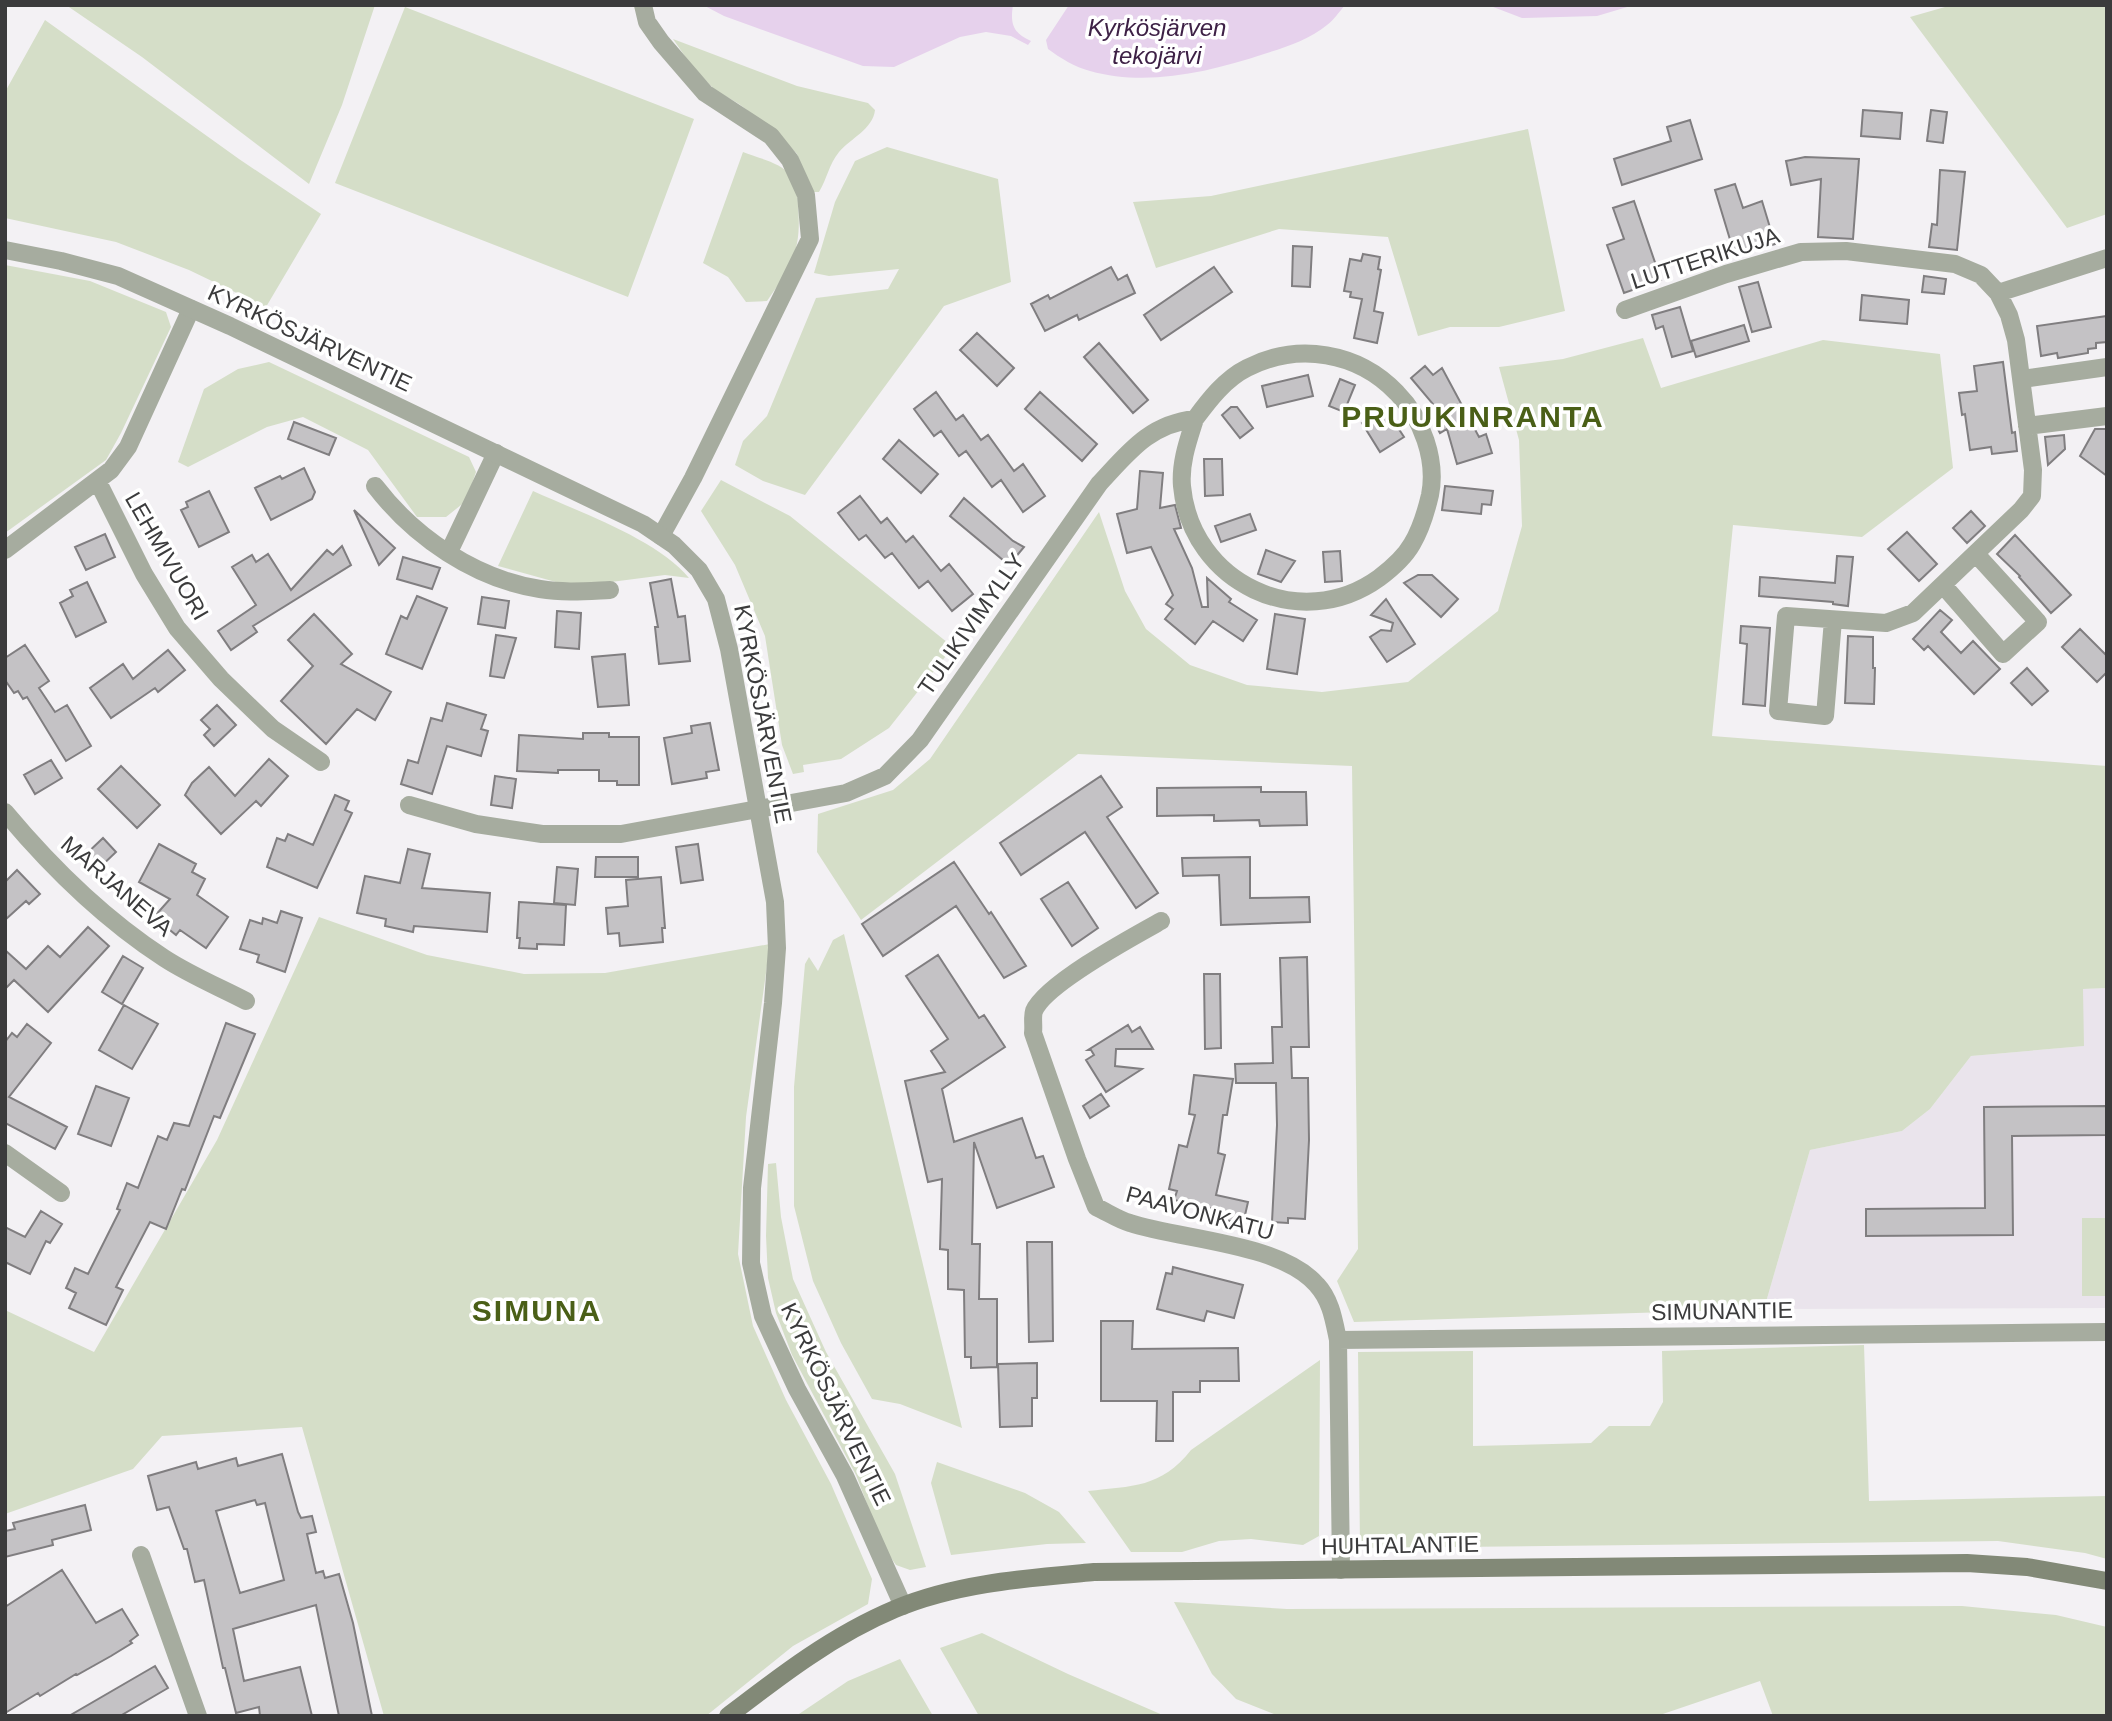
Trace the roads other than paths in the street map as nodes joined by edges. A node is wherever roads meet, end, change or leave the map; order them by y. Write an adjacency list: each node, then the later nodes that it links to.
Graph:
1 (643, 5): 15 (street)
2 (5, 250): 5 (street, KYRKÖSJÄRVENTIE)
3 (2107, 258): 4 (street)
4 (1998, 293): 6 (street, LUTTERIKUJA); 8 (street)
5 (191, 309): 12 (street, KYRKÖSJÄRVENTIE); 13 (street)
6 (1625, 310)
7 (2107, 367): 8 (street)
8 (2022, 379): 11 (street)
9 (2107, 416): 11 (street)
10 (1195, 419): 10 (street); 24 (street, TULIKIVIMYLLY)
11 (2028, 426): 18 (street)
12 (496, 453): 15 (street, KYRKÖSJÄRVENTIE); 17 (street)
13 (98, 482): 16 (street); 22 (street, LEHMIVUORI)
14 (375, 486): 17 (street)
15 (661, 536): 24 (street, KYRKÖSJÄRVENTIE)
16 (5, 550)
17 (449, 552): 20 (street)
18 (1976, 554): 19 (street); 19 (street)
19 (1943, 585): 21 (street)
20 (610, 590)
21 (1833, 620): 21 (street)
22 (321, 762)
23 (409, 806): 24 (street, TULIKIVIMYLLY)
24 (757, 809): 35 (street, KYRKÖSJÄRVENTIE)
25 (5, 812): 27 (street, MARJANEVA)
26 (1161, 921): 31 (street, PAAVONKATU)
27 (246, 1001)
28 (5, 1153): 29 (street)
29 (61, 1193)
30 (2107, 1332): 31 (street, SIMUNANTIE)
31 (1338, 1340): 33 (street, PAAVONKATU)
32 (141, 1555): 36 (street)
33 (1341, 1570): 34 (main road, HUHTALANTIE); 35 (main road, HUHTALANTIE)
34 (2107, 1581)
35 (903, 1606): 37 (main road, HUHTALANTIE)
36 (198, 1716)
37 (728, 1716)

